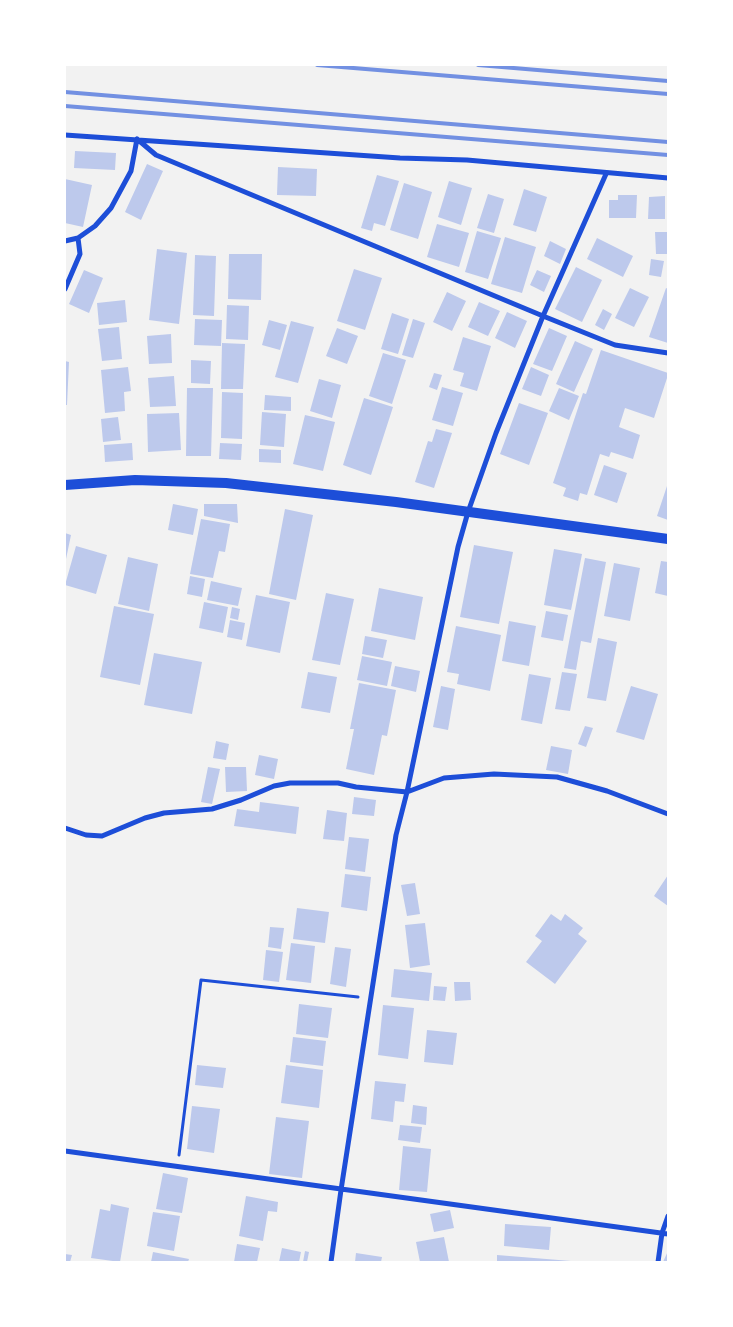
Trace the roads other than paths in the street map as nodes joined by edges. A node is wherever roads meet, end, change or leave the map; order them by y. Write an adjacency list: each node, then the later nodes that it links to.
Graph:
1 (65, 135): 2 (street)
2 (137, 139): 3 (street); 5 (street); 8 (street)
3 (606, 174): 4 (street); 8 (street)
4 (668, 178)
5 (78, 238): 6 (street); 7 (street)
6 (65, 241)
7 (65, 288)
8 (543, 316): 9 (street); 11 (street)
9 (668, 353)
10 (65, 485): 11 (main road)
11 (468, 512): 12 (main road); 13 (street)
12 (668, 539)
13 (407, 792): 14 (street); 15 (street); 17 (street)
14 (668, 814)
15 (65, 828)
16 (65, 1151): 17 (street)
17 (341, 1190): 19 (street); 20 (street)
18 (668, 1216): 19 (street)
19 (665, 1233): 21 (street)
20 (331, 1262)
21 (658, 1262)

